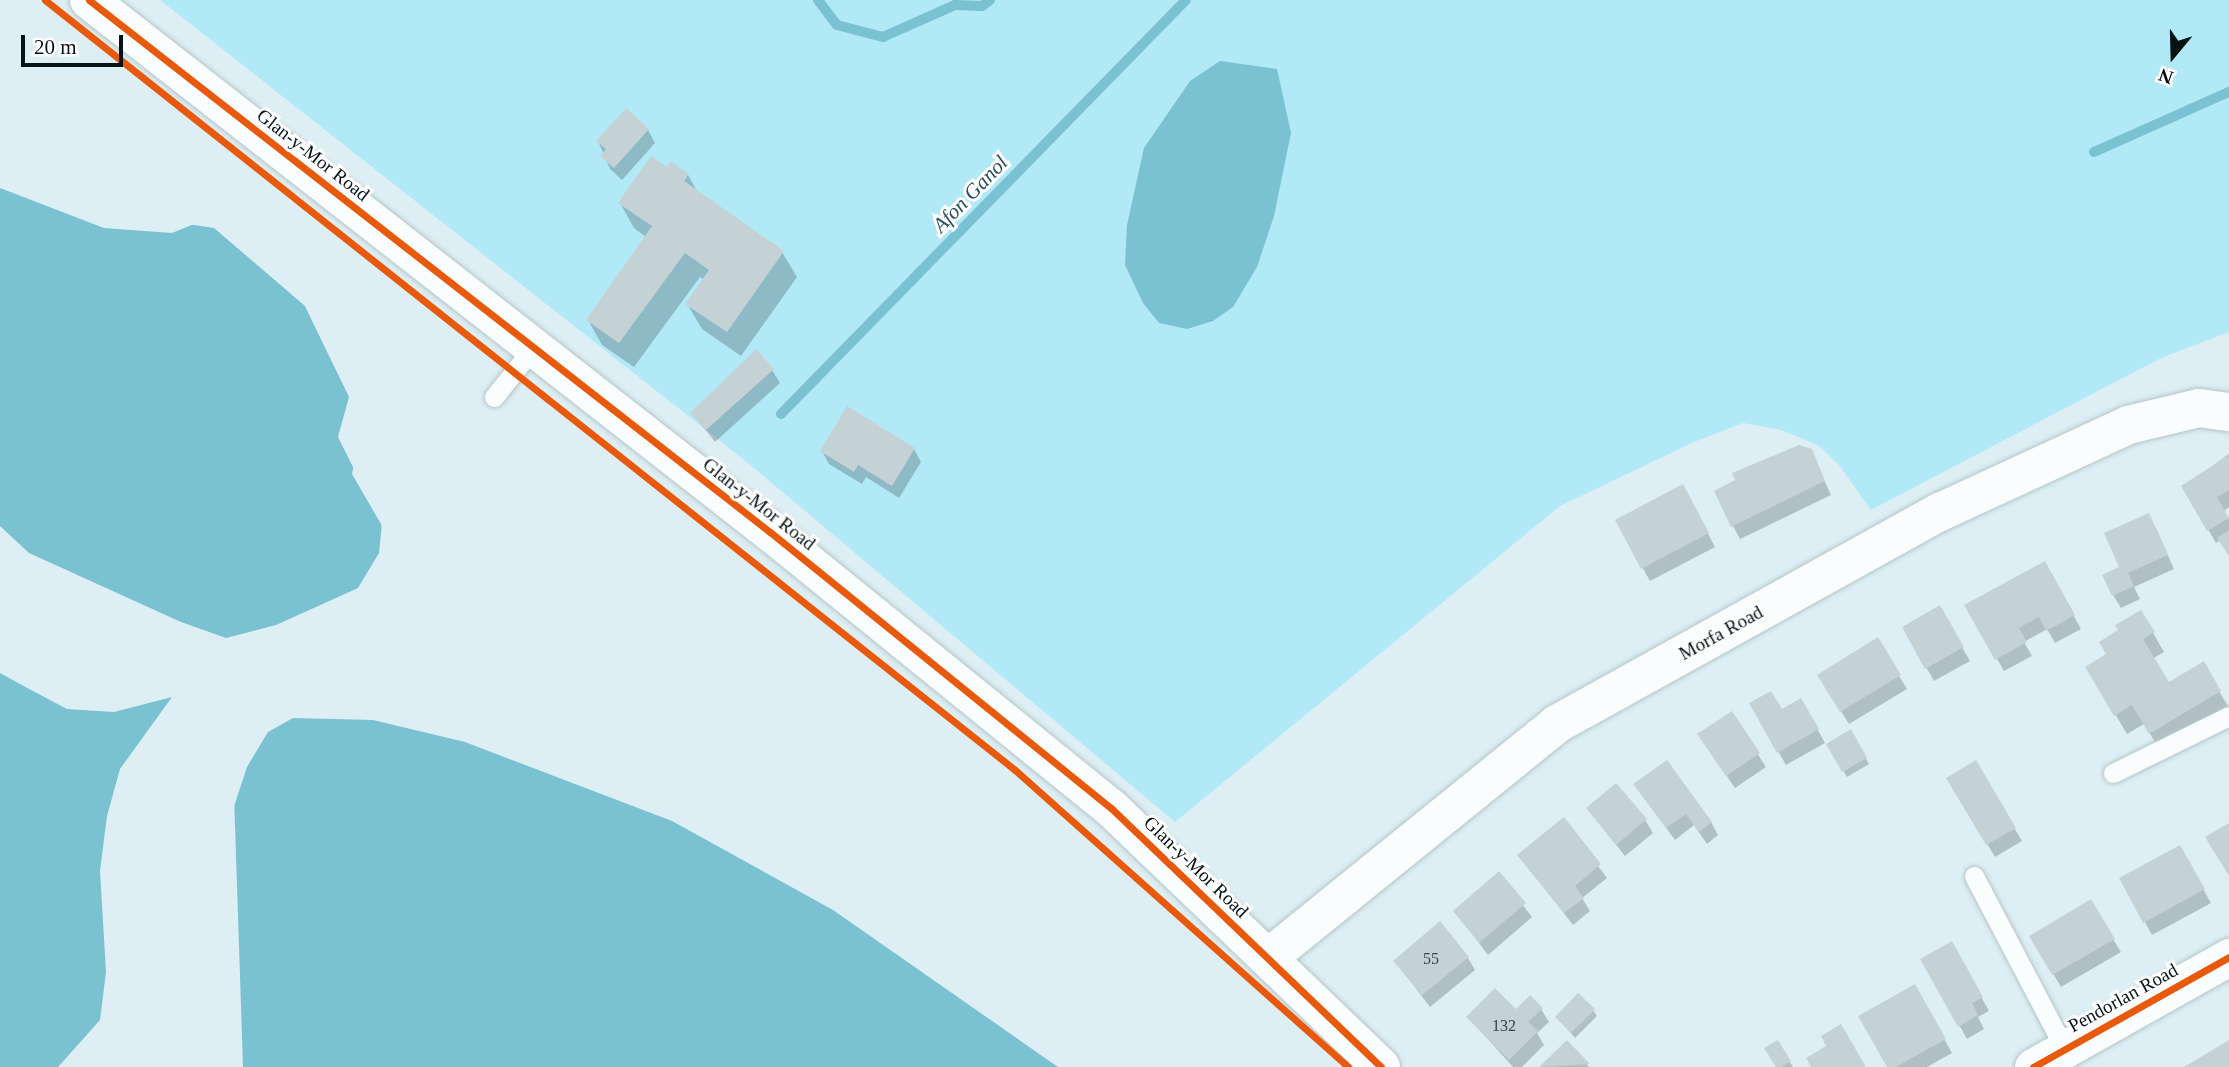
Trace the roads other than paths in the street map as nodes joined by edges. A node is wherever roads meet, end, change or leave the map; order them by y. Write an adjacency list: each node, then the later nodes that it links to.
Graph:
1 (89, 0): 2 (street, Glan-y-Mor Road)
2 (533, 348): 3 (lane); 9 (street, Glan-y-Mor Road)
3 (494, 397)
4 (2229, 412): 9 (street, Morfa Road)
5 (2229, 716): 6 (lane)
6 (2113, 772)
7 (1974, 876): 10 (lane)
8 (2229, 957): 10 (street, Pendorlan Road)
9 (1268, 958): 11 (street, Glan-y-Mor Road)
10 (2065, 1049): 12 (street, Pendorlan Road)
11 (1381, 1067)
12 (2033, 1067)

